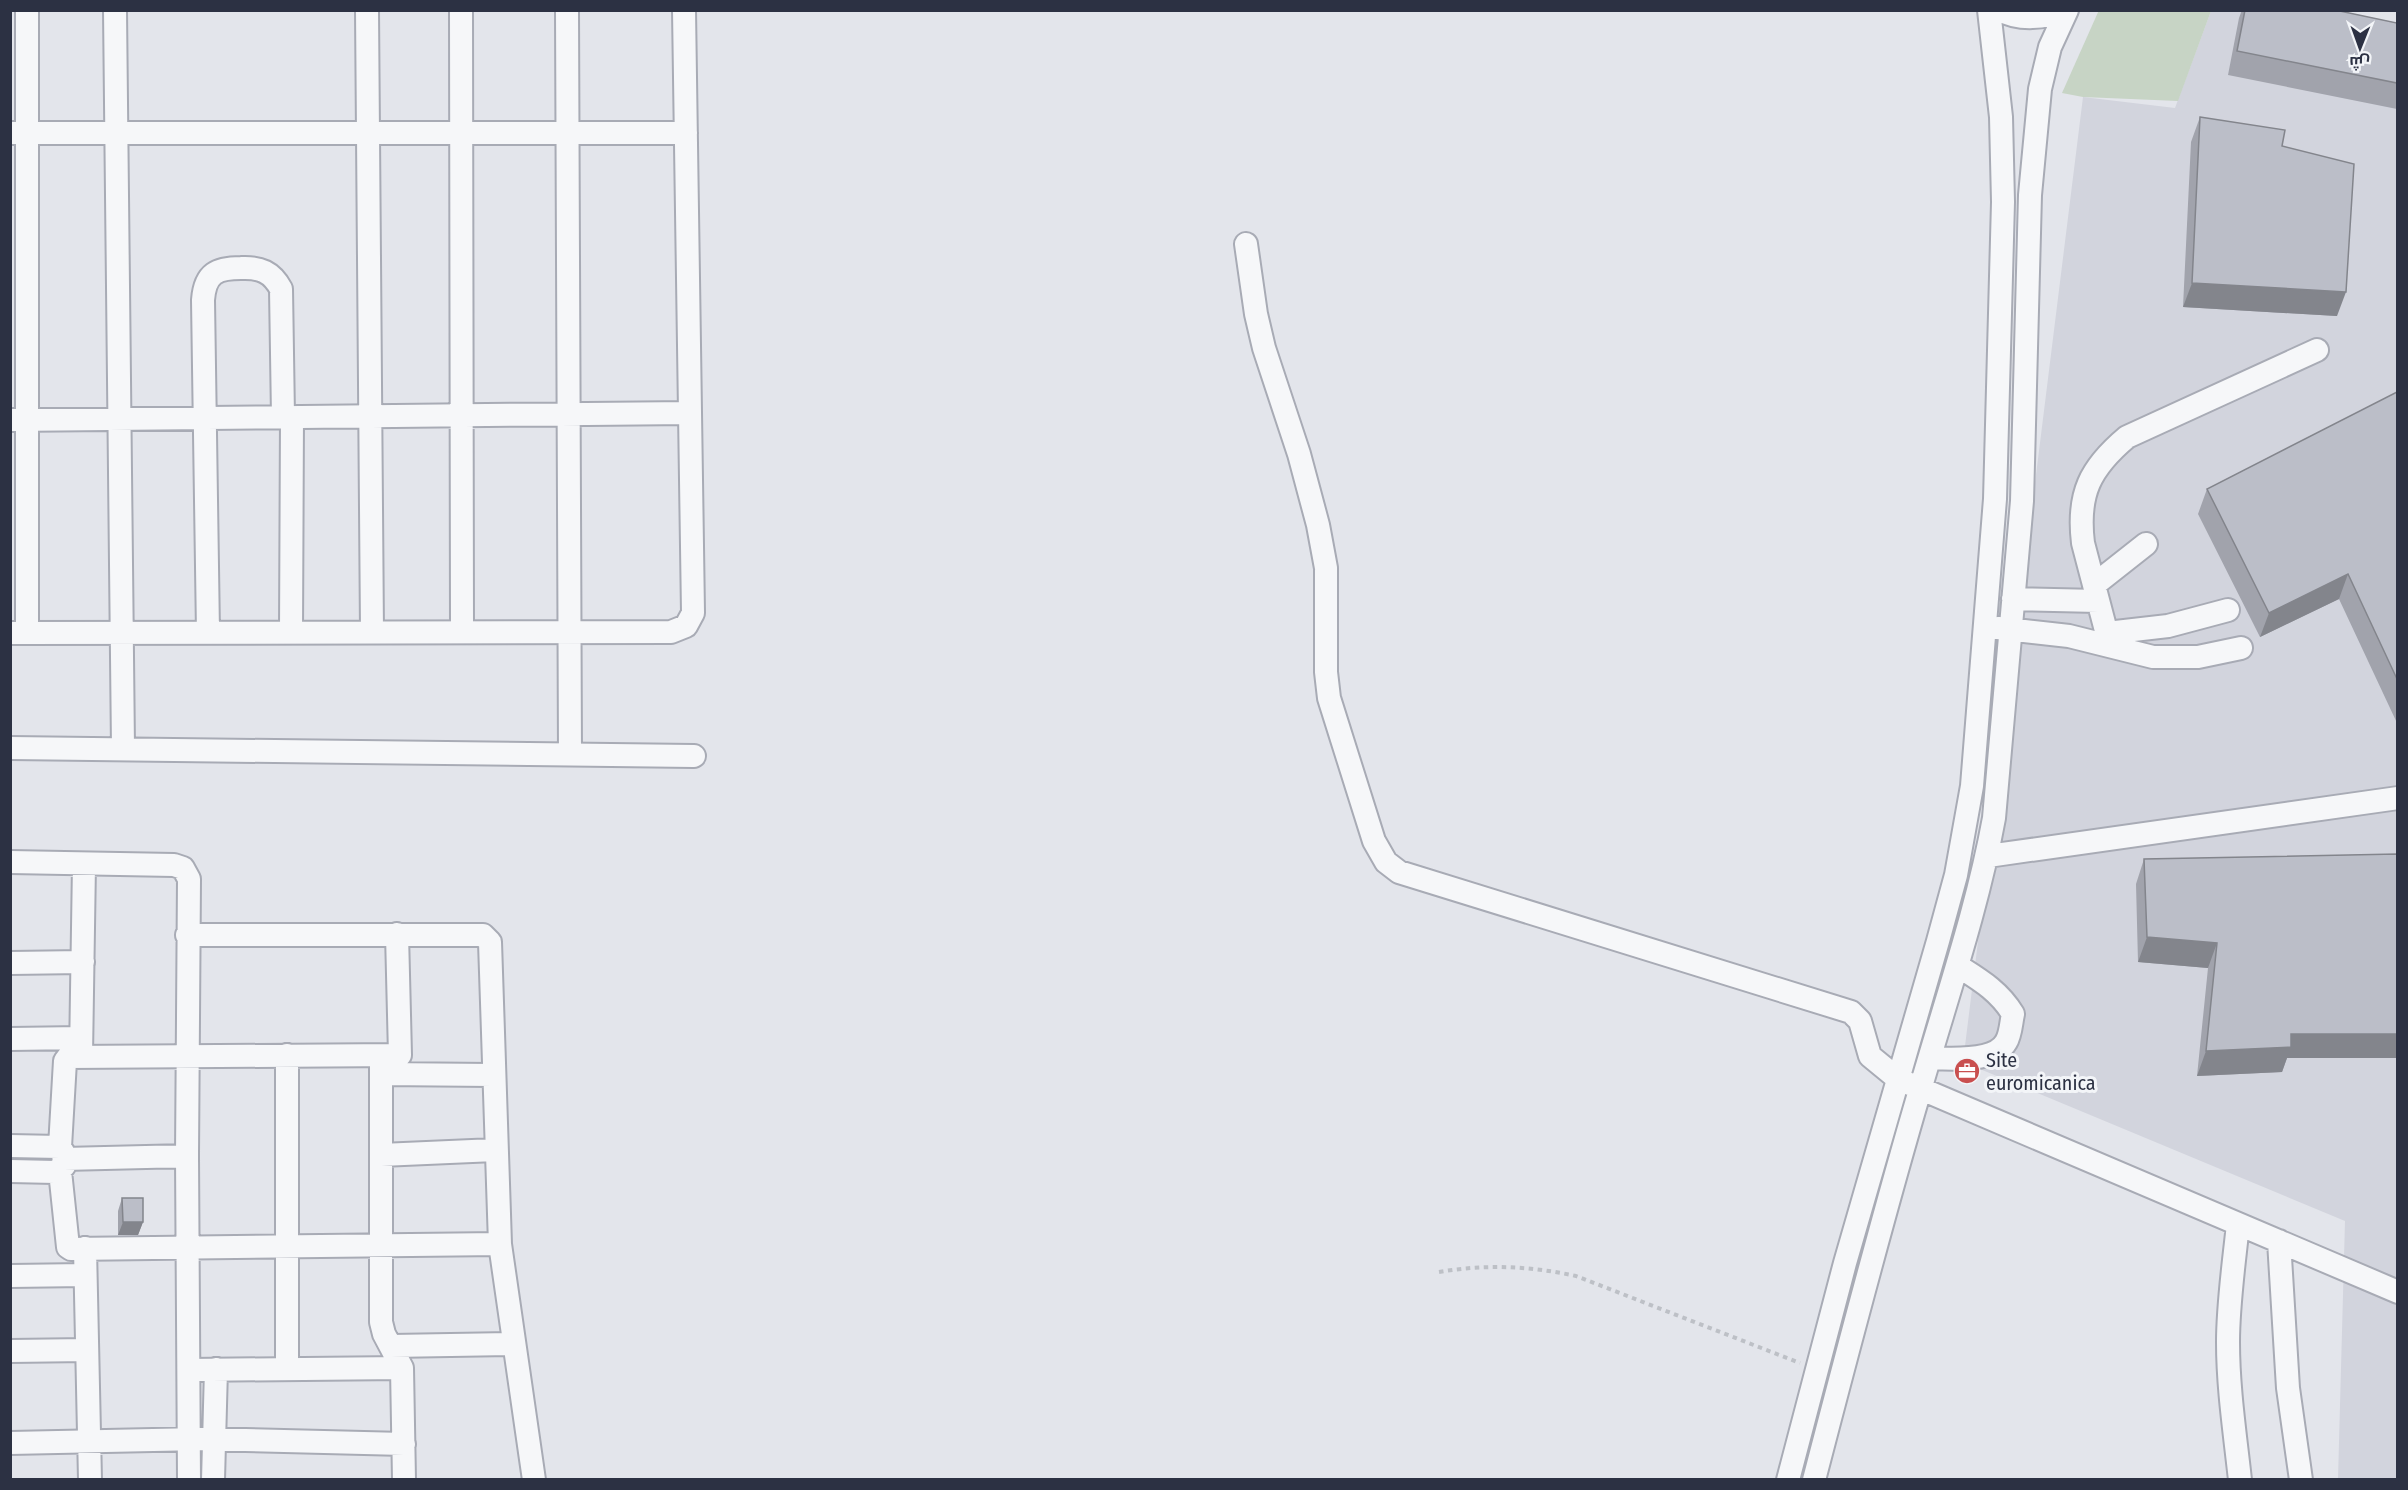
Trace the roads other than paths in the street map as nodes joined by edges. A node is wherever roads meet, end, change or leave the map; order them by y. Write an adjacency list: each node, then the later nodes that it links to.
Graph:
1 (27, 10): 10 (street)
2 (115, 10): 11 (street)
3 (367, 10): 12 (street)
4 (461, 10): 13 (street)
5 (567, 10): 15 (street)
6 (684, 10): 14 (street)
7 (1989, 10): 30 (street)
8 (2000, 10): 9 (street)
9 (2066, 10): 28 (street)
10 (19, 133): 11 (street); 25 (street)
11 (116, 133): 12 (street); 24 (street)
12 (368, 133): 13 (street); 21 (street)
13 (461, 133): 15 (street); 20 (street)
14 (686, 133): 15 (street); 18 (street)
15 (567, 134): 19 (street)
16 (1246, 244): 61 (street)
17 (2318, 350): 27 (street)
18 (690, 413): 19 (street); 34 (street)
19 (569, 414): 20 (street); 34 (street)
20 (461, 415): 21 (street); 33 (street)
21 (370, 416): 22 (street); 32 (street)
22 (287, 417): 23 (street); 23 (street); 38 (street)
23 (205, 418): 24 (street); 37 (street)
24 (119, 419): 25 (street); 36 (street)
25 (19, 420): 35 (street)
26 (2146, 544): 27 (street)
27 (2096, 593): 28 (street); 39 (street)
28 (2013, 599): 31 (street)
29 (2228, 610): 39 (street)
30 (1985, 627): 31 (street); 61 (street)
31 (2012, 630): 39 (street); 46 (street)
32 (372, 632): 33 (street); 38 (street)
33 (462, 632): 34 (street)
34 (570, 632): 43 (street)
35 (19, 633): 36 (street)
36 (121, 633): 37 (street); 42 (street)
37 (208, 633): 38 (street)
38 (291, 633)
39 (2108, 640): 40 (street)
40 (2241, 648)
41 (10, 748): 42 (street)
42 (123, 748): 43 (street)
43 (570, 754): 44 (street)
44 (694, 756)
45 (2397, 798): 46 (street)
46 (1988, 856): 53 (street)
47 (10, 862): 48 (street)
48 (84, 864): 49 (street); 51 (street)
49 (187, 934): 50 (street); 56 (street)
50 (397, 934): 59 (street); 60 (street)
51 (83, 962): 52 (street); 55 (street)
52 (10, 963)
53 (1958, 966): 58 (street); 58 (street)
54 (10, 1040): 55 (street)
55 (81, 1047): 56 (street); 67 (street)
56 (188, 1055): 57 (street); 66 (street)
57 (287, 1055): 59 (street); 73 (street)
58 (1930, 1058): 62 (street)
59 (381, 1065): 60 (street); 65 (street)
60 (493, 1075): 64 (street)
61 (1898, 1079): 62 (street); 97 (street)
62 (1920, 1088): 69 (street); 98 (street)
63 (10, 1146): 67 (street)
64 (495, 1150): 65 (street); 71 (street)
65 (381, 1155): 72 (street)
66 (187, 1156): 67 (street); 74 (street)
67 (61, 1159): 68 (street); 75 (street)
68 (10, 1172)
69 (2238, 1224): 70 (street); 99 (street)
70 (2279, 1241): 78 (street); 100 (street)
71 (500, 1244): 72 (street); 79 (street)
72 (381, 1245): 73 (street); 80 (street)
73 (288, 1246): 74 (street); 83 (street)
74 (189, 1247): 75 (street); 86 (street)
75 (85, 1248): 76 (street)
76 (85, 1275): 77 (street); 81 (street)
77 (10, 1276)
78 (2397, 1292)
79 (514, 1344): 80 (street); 96 (street)
80 (391, 1346): 84 (street)
81 (87, 1350): 82 (street); 88 (street)
82 (10, 1351)
83 (287, 1367): 84 (street); 85 (street)
84 (402, 1368): 91 (street)
85 (216, 1369): 86 (street); 89 (street)
86 (189, 1370): 87 (street)
87 (189, 1439): 88 (street); 89 (street); 93 (street)
88 (90, 1440): 90 (street); 92 (street)
89 (214, 1440): 91 (street); 94 (street)
90 (10, 1443)
91 (404, 1444): 95 (street)
92 (90, 1479)
93 (189, 1479)
94 (213, 1479)
95 (404, 1479)
96 (534, 1479)
97 (1788, 1479)
98 (1814, 1479)
99 (2240, 1479)
100 (2301, 1479)

